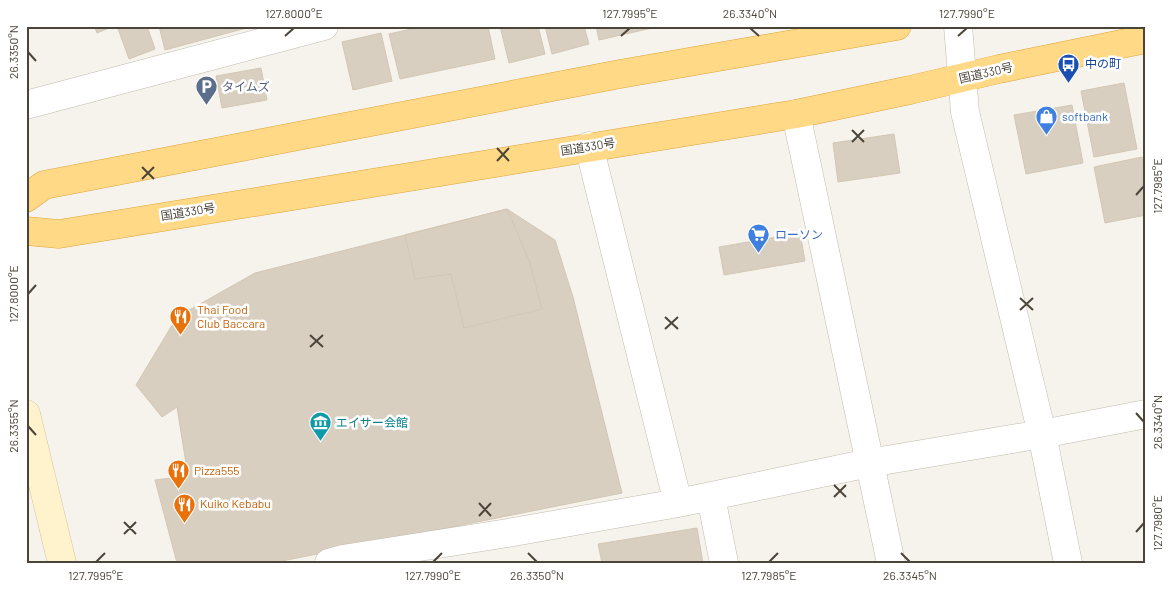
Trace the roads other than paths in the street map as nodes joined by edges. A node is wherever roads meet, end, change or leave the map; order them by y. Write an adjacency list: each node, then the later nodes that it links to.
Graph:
1 (324, 26): 4 (street)
2 (897, 26): 10 (highway)
3 (958, 26): 6 (street)
4 (292, 30): 7 (street)
5 (1144, 46): 6 (highway, 国道330号)
6 (962, 79): 8 (highway, 国道330号); 14 (street)
7 (26, 104)
8 (796, 114): 9 (highway, 国道330号); 15 (street)
9 (589, 146): 11 (highway, 国道330号); 17 (street)
10 (26, 198)
11 (26, 231)
12 (26, 414): 18 (main road)
13 (1146, 414): 14 (street)
14 (1042, 434): 15 (street); 22 (street)
15 (869, 463): 16 (street); 21 (street)
16 (711, 497): 17 (street); 20 (street)
17 (678, 503): 19 (street)
18 (62, 563)
19 (329, 563)
20 (724, 563)
21 (891, 563)
22 (1068, 563)

